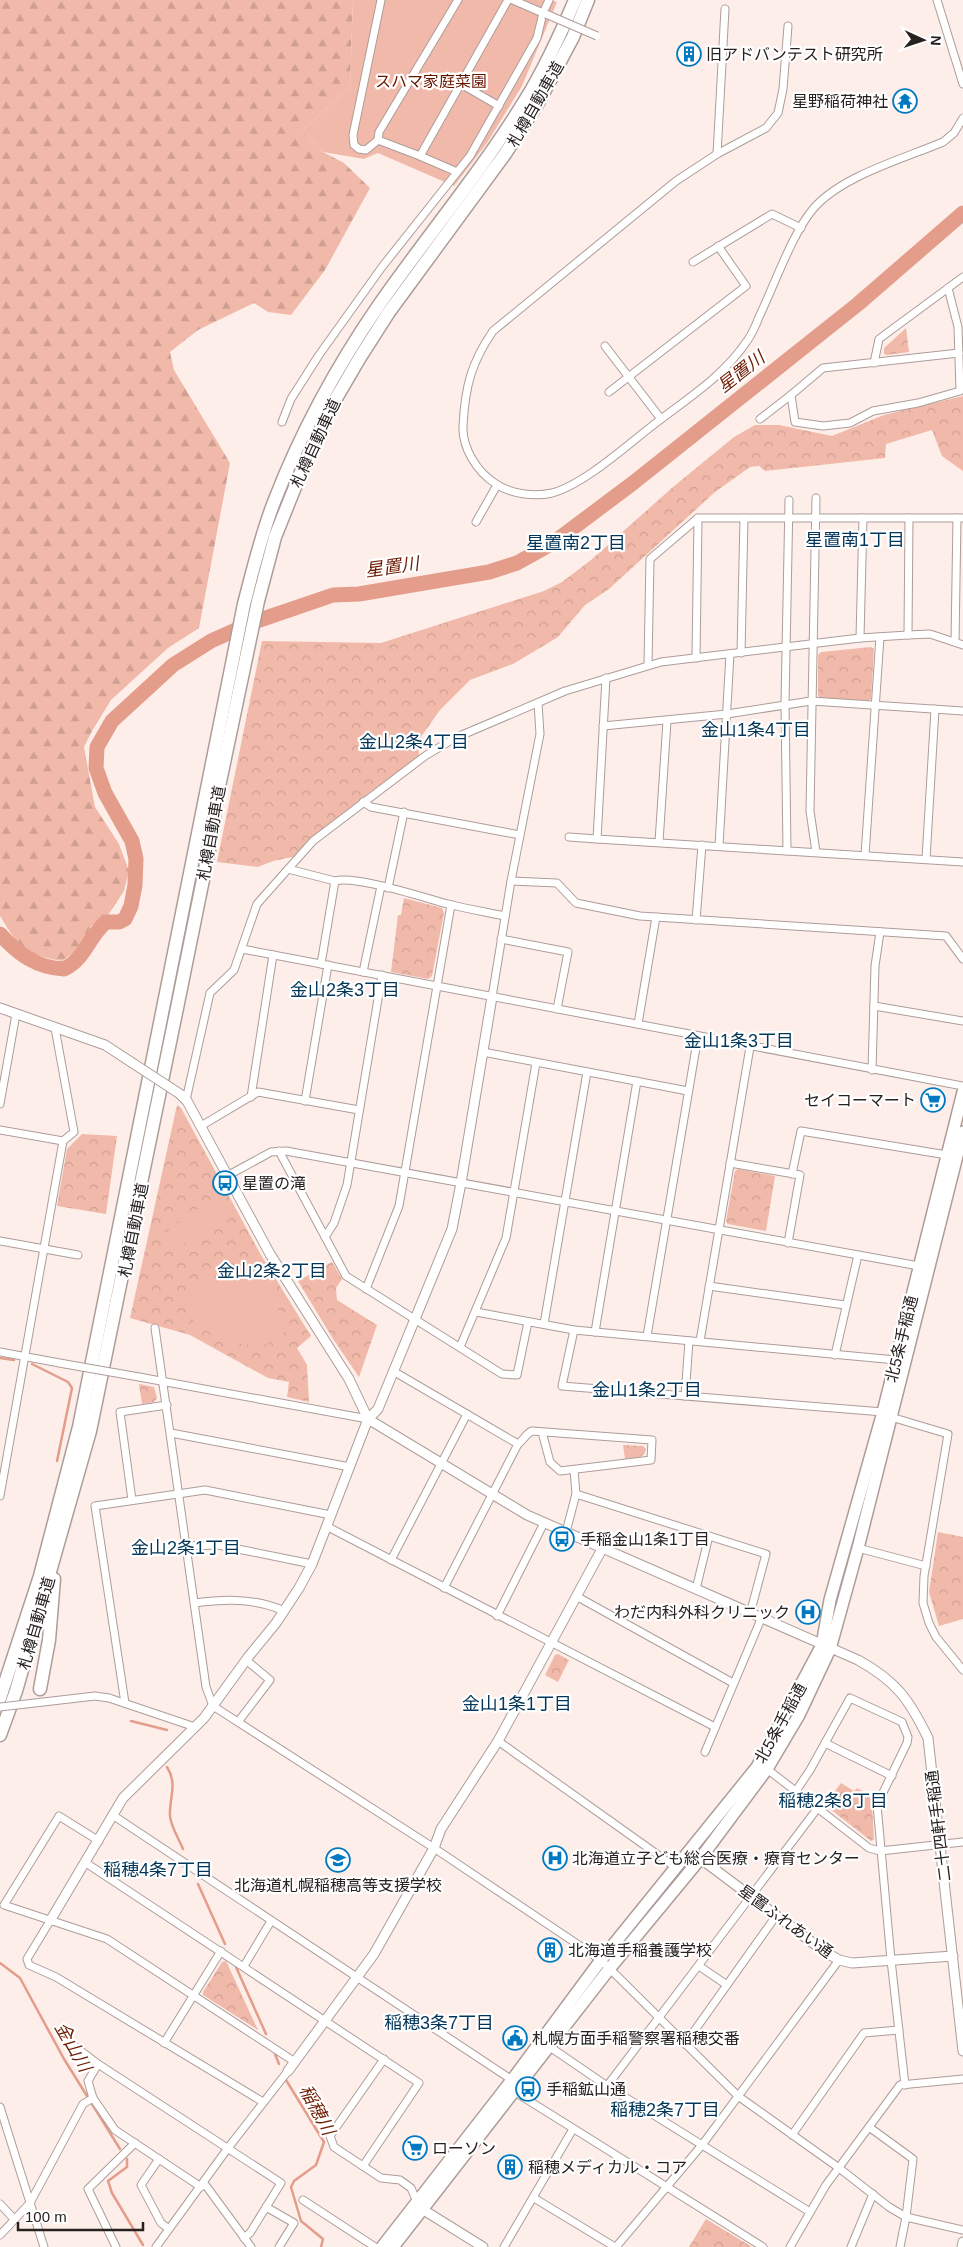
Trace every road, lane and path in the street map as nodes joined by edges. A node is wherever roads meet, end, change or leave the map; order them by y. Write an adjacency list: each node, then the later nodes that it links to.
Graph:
1 (381, 0): 17 (street)
2 (458, 0): 17 (street)
3 (508, 0): 13 (street)
4 (513, 0): 10 (street)
5 (549, 0): 10 (street)
6 (575, 0): 206 (highway, 札樽自動車道)
7 (588, 0): 188 (highway, 札樽自動車道)
8 (937, 0): 14 (street)
9 (725, 10): 18 (street)
10 (545, 13): 12 (street, bridge); 15 (street)
11 (788, 26): 18 (street)
12 (597, 36)
13 (461, 84): 15 (street); 19 (street)
14 (963, 84)
15 (499, 106): 20 (street)
16 (963, 118): 21 (street)
17 (378, 140): 19 (street)
18 (717, 154): 36 (street)
19 (420, 156): 20 (street)
20 (457, 172): 35 (street)
21 (801, 228): 22 (street); 33 (street)
22 (718, 246): 23 (street); 30 (street)
23 (693, 262)
24 (963, 278): 25 (street)
25 (948, 288): 26 (street); 29 (street)
26 (961, 327): 28 (street)
27 (605, 346): 30 (street)
28 (959, 352): 29 (street); 32 (street)
29 (874, 363): 32 (street)
30 (629, 376): 31 (street); 33 (street)
31 (609, 392)
32 (792, 395): 34 (street)
33 (661, 419): 36 (street)
34 (760, 419)
35 (282, 422)
36 (497, 485): 46 (street)
37 (816, 498): 42 (street)
38 (789, 500): 41 (street)
39 (698, 518): 40 (street); 55 (street); 56 (street)
40 (744, 518): 41 (street); 53 (street)
41 (789, 518): 42 (street); 52 (street)
42 (816, 518): 43 (street); 50 (street)
43 (863, 518): 44 (street); 49 (street)
44 (909, 518): 45 (street); 47 (street)
45 (960, 518): 51 (street)
46 (476, 522)
47 (908, 635): 48 (street); 51 (street)
48 (880, 637): 49 (street); 61 (street)
49 (860, 638): 50 (street)
50 (812, 643): 52 (street); 58 (street)
51 (959, 643)
52 (786, 646): 53 (street); 60 (street)
53 (741, 653): 54 (street)
54 (730, 654): 55 (street); 64 (street)
55 (696, 658): 56 (street)
56 (648, 665): 57 (street)
57 (606, 678): 59 (street); 66 (street)
58 (811, 701): 60 (street); 61 (street); 76 (street)
59 (538, 703): 67 (street); 69 (street)
60 (785, 704): 64 (street); 75 (street)
61 (875, 704): 62 (street); 77 (street)
62 (935, 709): 63 (street); 78 (street)
63 (963, 711)
64 (727, 714): 65 (street); 74 (street)
65 (667, 721): 66 (street); 72 (street)
66 (603, 726): 71 (street)
67 (363, 802): 68 (street); 80 (street)
68 (404, 812): 69 (street); 83 (street)
69 (520, 835): 82 (street)
70 (569, 837): 71 (street)
71 (597, 839): 72 (street)
72 (659, 842): 73 (street)
73 (702, 845): 74 (street); 87 (street)
74 (718, 846): 75 (street)
75 (787, 850): 76 (street)
76 (816, 852): 77 (street)
77 (865, 855): 78 (street)
78 (926, 859): 79 (street)
79 (963, 862)
80 (288, 870): 81 (street); 90 (street)
81 (335, 880): 83 (street); 93 (street)
82 (511, 881): 85 (street); 86 (street)
83 (385, 887): 84 (street); 94 (street)
84 (451, 905): 85 (street); 96 (street)
85 (505, 916): 89 (street)
86 (656, 917): 87 (street); 103 (street)
87 (696, 920): 88 (street)
88 (880, 932): 92 (street); 98 (street)
89 (501, 939): 97 (street); 100 (street)
90 (242, 949): 91 (street); 115 (street)
91 (273, 955): 93 (street); 116 (street)
92 (963, 959)
93 (324, 964): 94 (street); 117 (street)
94 (363, 972): 95 (street)
95 (382, 975): 96 (street); 119 (street)
96 (436, 986): 97 (street); 128 (street)
97 (492, 996): 100 (street); 107 (street)
98 (874, 1006): 102 (street); 109 (street)
99 (0, 1008): 101 (street)
100 (557, 1009): 103 (street)
101 (16, 1014): 104 (street); 118 (street)
102 (963, 1021)
103 (638, 1024): 105 (street)
104 (55, 1028): 115 (street, bridge); 123 (street)
105 (698, 1036): 106 (street); 113 (street)
106 (750, 1047): 109 (street); 127 (street)
107 (483, 1052): 108 (street); 131 (street)
108 (536, 1063): 110 (street); 132 (street)
109 (872, 1070): 112 (street)
110 (587, 1072): 111 (street); 133 (street)
111 (637, 1081): 113 (street); 134 (street)
112 (963, 1086)
113 (688, 1091): 135 (street)
114 (963, 1092): 125 (highway, 北5条手稲通)
115 (183, 1097): 120 (street)
116 (250, 1097): 117 (street); 120 (street)
117 (305, 1101): 119 (street)
118 (0, 1104)
119 (359, 1110): 126 (street)
120 (201, 1126): 130 (street)
121 (0, 1130): 123 (street)
122 (963, 1132): 167 (highway, 北5条手稲通)
123 (63, 1141): 140 (street)
124 (279, 1151): 126 (street); 130 (street); 137 (street)
125 (947, 1155): 129 (street); 143 (highway, 北5条手稲通)
126 (350, 1163): 128 (street); 137 (street)
127 (730, 1163): 129 (street); 136 (street)
128 (405, 1172): 131 (street); 145 (street)
129 (792, 1174): 139 (street)
130 (228, 1176): 168 (street)
131 (461, 1183): 132 (street); 148 (street)
132 (514, 1192): 133 (street); 147 (street)
133 (564, 1201): 134 (street); 150 (street)
134 (615, 1210): 135 (street); 153 (street)
135 (667, 1219): 136 (street); 154 (street)
136 (719, 1229): 139 (street); 144 (street)
137 (325, 1237): 145 (street)
138 (0, 1241): 140 (street)
139 (788, 1243): 142 (street)
140 (44, 1249): 141 (street); 160 (street)
141 (78, 1255)
142 (858, 1255): 143 (street); 146 (street)
143 (919, 1266): 161 (highway, 北5条手稲通)
144 (709, 1286): 146 (street); 156 (street)
145 (366, 1289): 148 (street)
146 (846, 1305): 159 (street)
147 (476, 1312): 149 (street); 157 (street)
148 (414, 1319): 157 (street); 162 (street)
149 (528, 1322): 150 (street); 157 (street)
150 (544, 1324): 152 (street)
151 (155, 1328): 163 (street)
152 (574, 1330): 153 (street); 164 (street)
153 (595, 1332): 154 (street)
154 (647, 1336): 155 (street)
155 (689, 1341): 156 (street); 164 (street)
156 (700, 1342): 159 (street)
157 (460, 1346)
158 (0, 1352): 160 (street)
159 (835, 1355): 161 (street)
160 (25, 1357): 163 (street, bridge); 175 (street)
161 (896, 1360): 167 (highway, 北5条手稲通)
162 (393, 1371): 166 (street); 168 (street)
163 (164, 1381): 165 (street); 168 (street)
164 (685, 1396): 167 (street)
165 (167, 1405): 170 (street); 179 (street)
166 (467, 1414): 171 (street); 172 (street)
167 (887, 1414): 187 (highway, 北5条手稲通); 191 (street); 201 (highway, 北5条手稲通)
168 (368, 1418): 172 (street, 二十四軒手稲通); 173 (street)
169 (542, 1432): 171 (street); 174 (street); 174 (street)
170 (171, 1433): 173 (street); 176 (street)
171 (518, 1444): 177 (street)
172 (440, 1463): 177 (street, 二十四軒手稲通); 189 (street)
173 (350, 1467): 180 (street)
174 (574, 1470): 178 (street)
175 (0, 1491)
176 (179, 1493): 179 (street); 180 (street); 185 (street)
177 (491, 1494): 181 (street, 二十四軒手稲通); 192 (street)
178 (576, 1494): 183 (street); 184 (street)
179 (132, 1500): 207 (street)
180 (331, 1515): 182 (street)
181 (544, 1523): 183 (street, 二十四軒手稲通); 198 (street)
182 (326, 1526): 189 (street); 190 (street)
183 (566, 1532): 186 (street, 二十四軒手稲通)
184 (709, 1536): 193 (street); 197 (street)
185 (187, 1546): 190 (street); 195 (street)
186 (602, 1548): 193 (street, 二十四軒手稲通); 194 (street)
187 (858, 1548): 191 (street); 201 (highway, 北5条手稲通)
188 (57, 1549): 205 (highway); 213 (highway, 札樽自動車道)
189 (391, 1560): 192 (street)
190 (312, 1564): 196 (street)
191 (926, 1566): 203 (street)
192 (444, 1588): 198 (street)
193 (696, 1590): 197 (street, 二十四軒手稲通)
194 (576, 1596): 200 (street); 204 (street)
195 (195, 1603): 196 (street); 208 (street)
196 (284, 1611): 202 (street)
197 (750, 1614): 199 (street, 二十四軒手稲通)
198 (497, 1616): 200 (street)
199 (761, 1619): 201 (street, 二十四軒手稲通); 204 (street)
200 (551, 1644): 212 (street); 214 (street)
201 (826, 1647): 217 (highway, 北5条手稲通); 224 (street, 二十四軒手稲通); 226 (highway, 北5条手稲通)
202 (246, 1660): 208 (street); 210 (street)
203 (963, 1670)
204 (733, 1683): 212 (street)
205 (40, 1689)
206 (0, 1698)
207 (125, 1703): 209 (street, bridge); 211 (street)
208 (212, 1706): 210 (street); 211 (street)
209 (0, 1707)
210 (238, 1722): 225 (street)
211 (195, 1726): 221 (street)
212 (715, 1727): 216 (street)
213 (0, 1735)
214 (498, 1741): 225 (street); 230 (street)
215 (825, 1744): 218 (street); 218 (street); 219 (street)
216 (705, 1752)
217 (767, 1770): 219 (street); 228 (highway, 北5条手稲通)
218 (892, 1776): 227 (street)
219 (796, 1791): 220 (street)
220 (817, 1809): 227 (street); 231 (street)
221 (114, 1816): 222 (street); 233 (street)
222 (99, 1841): 229 (street); 234 (street)
223 (963, 1842): 224 (street)
224 (941, 1844): 227 (street); 236 (street, 二十四軒手稲通)
225 (434, 1848): 237 (street); 243 (street)
226 (689, 1850): 228 (street, 星置ふれあい通); 230 (highway, 北5条手稲通)
227 (880, 1851): 239 (street)
228 (700, 1859): 231 (street, 星置ふれあい通); 242 (highway, 北5条手稲通)
229 (86, 1863): 234 (street); 235 (street)
230 (676, 1867): 237 (highway, 北5条手稲通)
231 (751, 1897): 232 (street, 星置ふれあい通); 241 (street)
232 (776, 1916): 238 (street, 星置ふれあい通); 244 (street)
233 (272, 1920): 240 (street); 243 (street)
234 (50, 1921): 246 (street); 251 (street)
235 (221, 1951): 240 (street); 246 (street)
236 (953, 1956): 239 (street, 星置ふれあい通); 245 (street, 二十四軒手稲通)
237 (601, 1960): 242 (street); 260 (highway, 北5条手稲通)
238 (839, 1960): 239 (street, 星置ふれあい通); 264 (street)
239 (890, 1960): 249 (street)
240 (244, 1966): 248 (street)
241 (699, 1966): 244 (street); 247 (street)
242 (610, 1968): 247 (street); 253 (highway, 北5条手稲通)
243 (358, 1977): 248 (street); 260 (street)
244 (727, 1985): 252 (street)
245 (960, 1993): 254 (street, 二十四軒手稲通)
246 (194, 1995): 251 (street); 256 (street)
247 (658, 2018): 252 (street); 262 (street)
248 (326, 2020): 255 (street); 256 (street)
249 (899, 2030): 261 (street); 271 (street)
250 (64, 2038): 257 (street)
251 (164, 2043): 266 (street)
252 (685, 2044): 264 (street)
253 (550, 2047): 262 (street); 263 (highway, 北5条手稲通)
254 (963, 2051)
255 (384, 2059): 276 (street); 276 (street)
256 (295, 2062): 258 (street)
257 (98, 2064): 265 (street); 274 (street)
258 (288, 2071): 266 (street)
259 (963, 2079): 261 (street)
260 (512, 2080): 285 (highway, 北5条手稲通)
261 (905, 2085): 269 (street)
262 (607, 2086): 273 (street)
263 (515, 2092): 270 (street); 285 (highway, 北5条手稲通)
264 (738, 2096): 271 (street); 273 (street)
265 (94, 2098): 272 (street); 283 (street)
266 (263, 2102): 274 (street)
267 (0, 2108): 268 (street)
268 (2, 2124): 283 (street)
269 (869, 2127): 277 (street); 288 (street)
270 (573, 2129): 279 (street); 281 (street)
271 (792, 2135): 277 (street)
272 (135, 2143): 275 (street); 296 (street)
273 (702, 2145): 279 (street); 287 (street)
274 (228, 2148): 278 (street); 286 (street)
275 (159, 2159): 278 (street); 290 (street)
276 (363, 2166): 285 (street)
277 (839, 2168): 280 (street); 287 (street)
278 (203, 2184): 290 (street); 293 (street)
279 (665, 2187): 305 (street); 306 (street)
280 (872, 2194): 288 (street); 308 (street)
281 (534, 2198): 304 (street); 305 (street)
282 (303, 2200): 300 (street)
283 (30, 2203): 289 (street); 295 (street)
284 (0, 2204): 289 (street)
285 (419, 2205): 301 (highway, 北5条手稲通); 302 (highway, 北5条手稲通); 303 (street)
286 (266, 2207): 293 (street); 299 (street)
287 (810, 2212): 307 (street)
288 (906, 2217): 291 (street); 309 (street)
289 (14, 2219): 292 (street)
290 (169, 2229): 297 (street)
291 (963, 2230)
292 (0, 2235)
293 (244, 2238): 298 (street)
294 (963, 2242): 310 (street)
295 (44, 2247)
296 (116, 2247)
297 (156, 2247)
298 (251, 2247)
299 (279, 2247)
300 (375, 2247)
301 (382, 2247)
302 (393, 2247)
303 (483, 2247)
304 (504, 2247)
305 (616, 2247)
306 (763, 2247)
307 (790, 2247)
308 (850, 2247)
309 (900, 2247)
310 (962, 2247)

